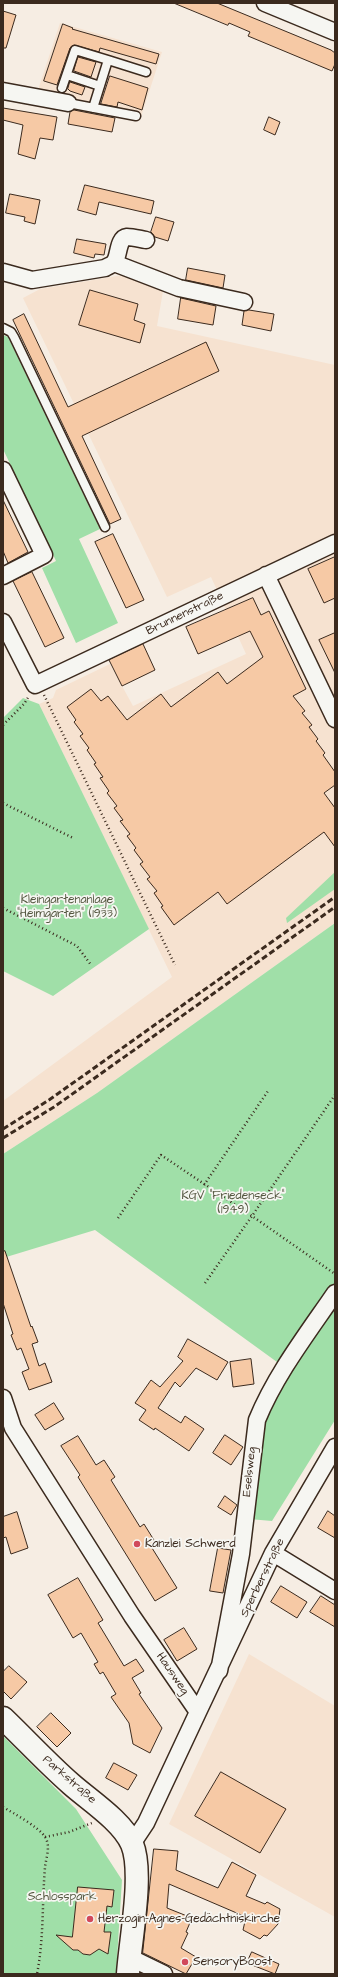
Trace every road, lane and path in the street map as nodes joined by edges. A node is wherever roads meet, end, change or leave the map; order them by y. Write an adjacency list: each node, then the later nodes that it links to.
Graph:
1 (265, 3): 2 (street)
2 (335, 32)
3 (108, 60): 4 (lane); 5 (lane); 6 (lane)
4 (146, 72)
5 (67, 75): 6 (lane); 8 (lane)
6 (100, 86): 9 (lane)
7 (3, 91): 8 (street)
8 (65, 95): 9 (lane)
9 (93, 108): 10 (lane)
10 (136, 116)
11 (146, 240): 12 (street)
12 (114, 263): 13 (street); 14 (street)
13 (3, 272)
14 (244, 302)
15 (3, 328): 17 (lane)
16 (3, 470): 20 (street)
17 (105, 527)
18 (335, 543): 19 (street, Brunnenstraße)
19 (266, 575): 22 (street, Brunnenstraße); 23 (street)
20 (3, 576)
21 (3, 622): 22 (street)
22 (37, 685): 24 (path); 29 (path)
23 (335, 719)
24 (3, 725)
25 (3, 803): 26 (path)
26 (73, 838)
27 (3, 908): 28 (path)
28 (91, 965)
29 (175, 965)
30 (268, 1091): 32 (path)
31 (335, 1095): 33 (path)
32 (204, 1185): 33 (path); 34 (path)
33 (252, 1216): 35 (path); 36 (path)
34 (118, 1218)
35 (335, 1274)
36 (205, 1283)
37 (335, 1293): 42 (street, Eselsweg)
38 (3, 1398): 43 (street, Hausweg)
39 (335, 1446): 40 (street, Sperberstraße)
40 (273, 1554): 41 (street); 42 (street, Sperberstraße)
41 (335, 1591)
42 (219, 1671): 43 (street, Sperberstraße)
43 (198, 1712): 48 (street)
44 (3, 1718): 46 (street, Parkstraße)
45 (3, 1807): 47 (path)
46 (108, 1815): 47 (path); 48 (street, Parkstraße)
47 (45, 1837): 50 (path)
48 (132, 1844): 49 (street)
49 (128, 1966): 51 (street)
50 (37, 1974)
51 (164, 1974)

